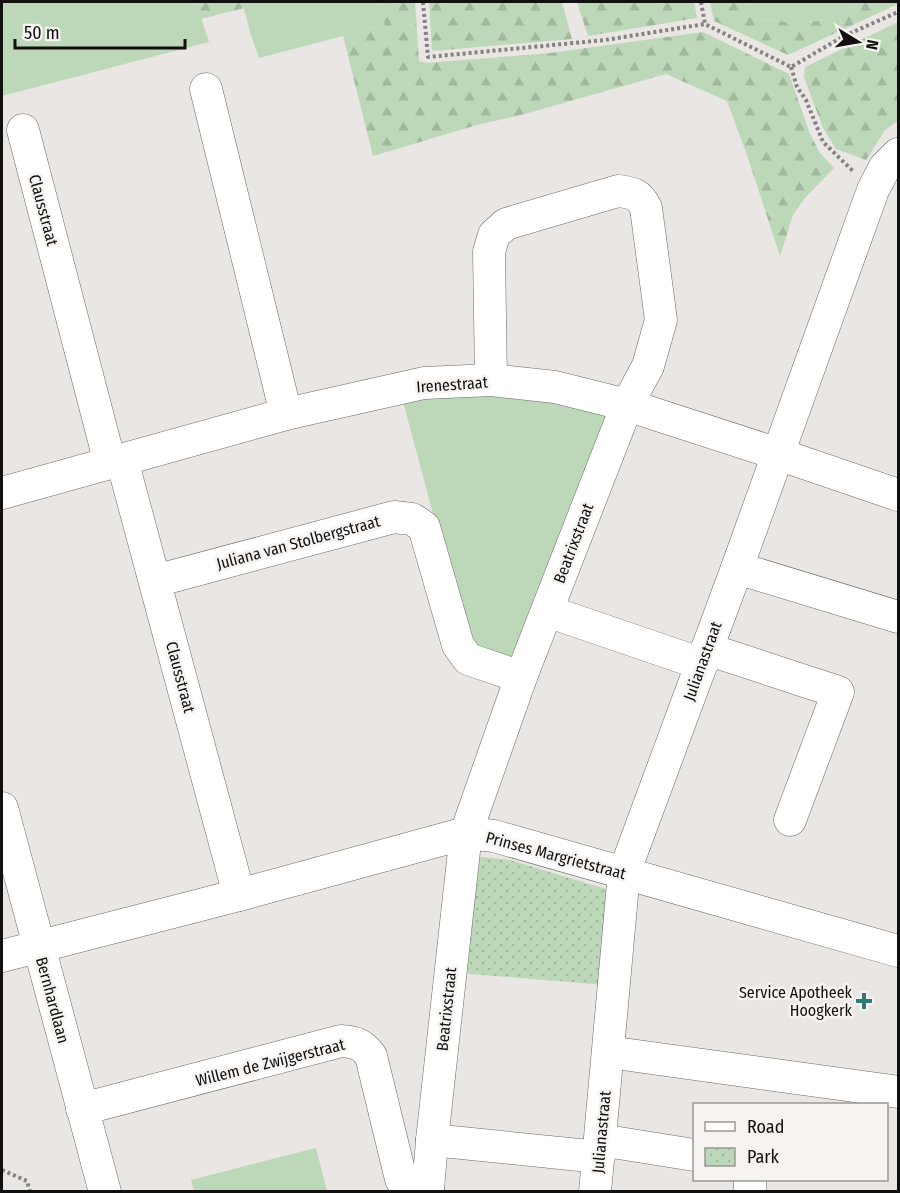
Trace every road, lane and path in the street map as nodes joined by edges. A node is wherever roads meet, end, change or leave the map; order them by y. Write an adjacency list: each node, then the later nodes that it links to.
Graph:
1 (423, 2): 4 (path)
2 (701, 2): 4 (path)
3 (898, 12): 5 (path)
4 (705, 24): 5 (path)
5 (791, 67): 9 (path)
6 (206, 89): 12 (street)
7 (23, 130): 14 (street, Clausstraat)
8 (898, 154): 9 (street, Julianastraat)
9 (873, 190): 13 (street, Julianastraat)
10 (491, 381): 11 (street, Irenestraat); 11 (street, Beatrixstraat); 12 (street, Irenestraat)
11 (627, 405): 13 (street, Irenestraat); 19 (street, Beatrixstraat)
12 (286, 414): 14 (street, Irenestraat)
13 (778, 454): 16 (street, Irenestraat); 17 (street, Julianastraat)
14 (116, 462): 15 (street, Irenestraat); 18 (street, Clausstraat)
15 (2, 493)
16 (898, 495)
17 (737, 568): 20 (street); 21 (street, Julianastraat)
18 (156, 580): 22 (street, Juliana van Stolbergstraat); 27 (street, Clausstraat)
19 (547, 610): 21 (street); 22 (street, Beatrixstraat)
20 (898, 617)
21 (704, 657): 24 (street); 26 (street, Julianastraat)
22 (521, 677): 25 (street, Beatrixstraat)
23 (2, 808): 28 (street, Bernhardlaan)
24 (790, 820)
25 (466, 833): 26 (street, Prinses Margrietstraat); 27 (street, Prinses Margrietstraat); 34 (street, Beatrixstraat)
26 (624, 873): 29 (street, Prinses Margrietstraat); 31 (street, Julianastraat)
27 (239, 895): 28 (street, Prinses Margrietstraat)
28 (38, 946): 30 (street, Prinses Margrietstraat); 33 (street, Bernhardlaan)
29 (898, 951)
30 (2, 956)
31 (608, 1052): 32 (street); 35 (street, Julianastraat)
32 (898, 1092)
33 (82, 1109): 39 (street, Bernhardlaan); 40 (street, Willem de Zwijgerstraat)
34 (432, 1140): 35 (street); 40 (street, Beatrixstraat)
35 (599, 1148): 36 (street); 41 (street, Julianastraat)
36 (693, 1155)
37 (2, 1170): 38 (path)
38 (30, 1191)
39 (105, 1191)
40 (428, 1191)
41 (595, 1191)

